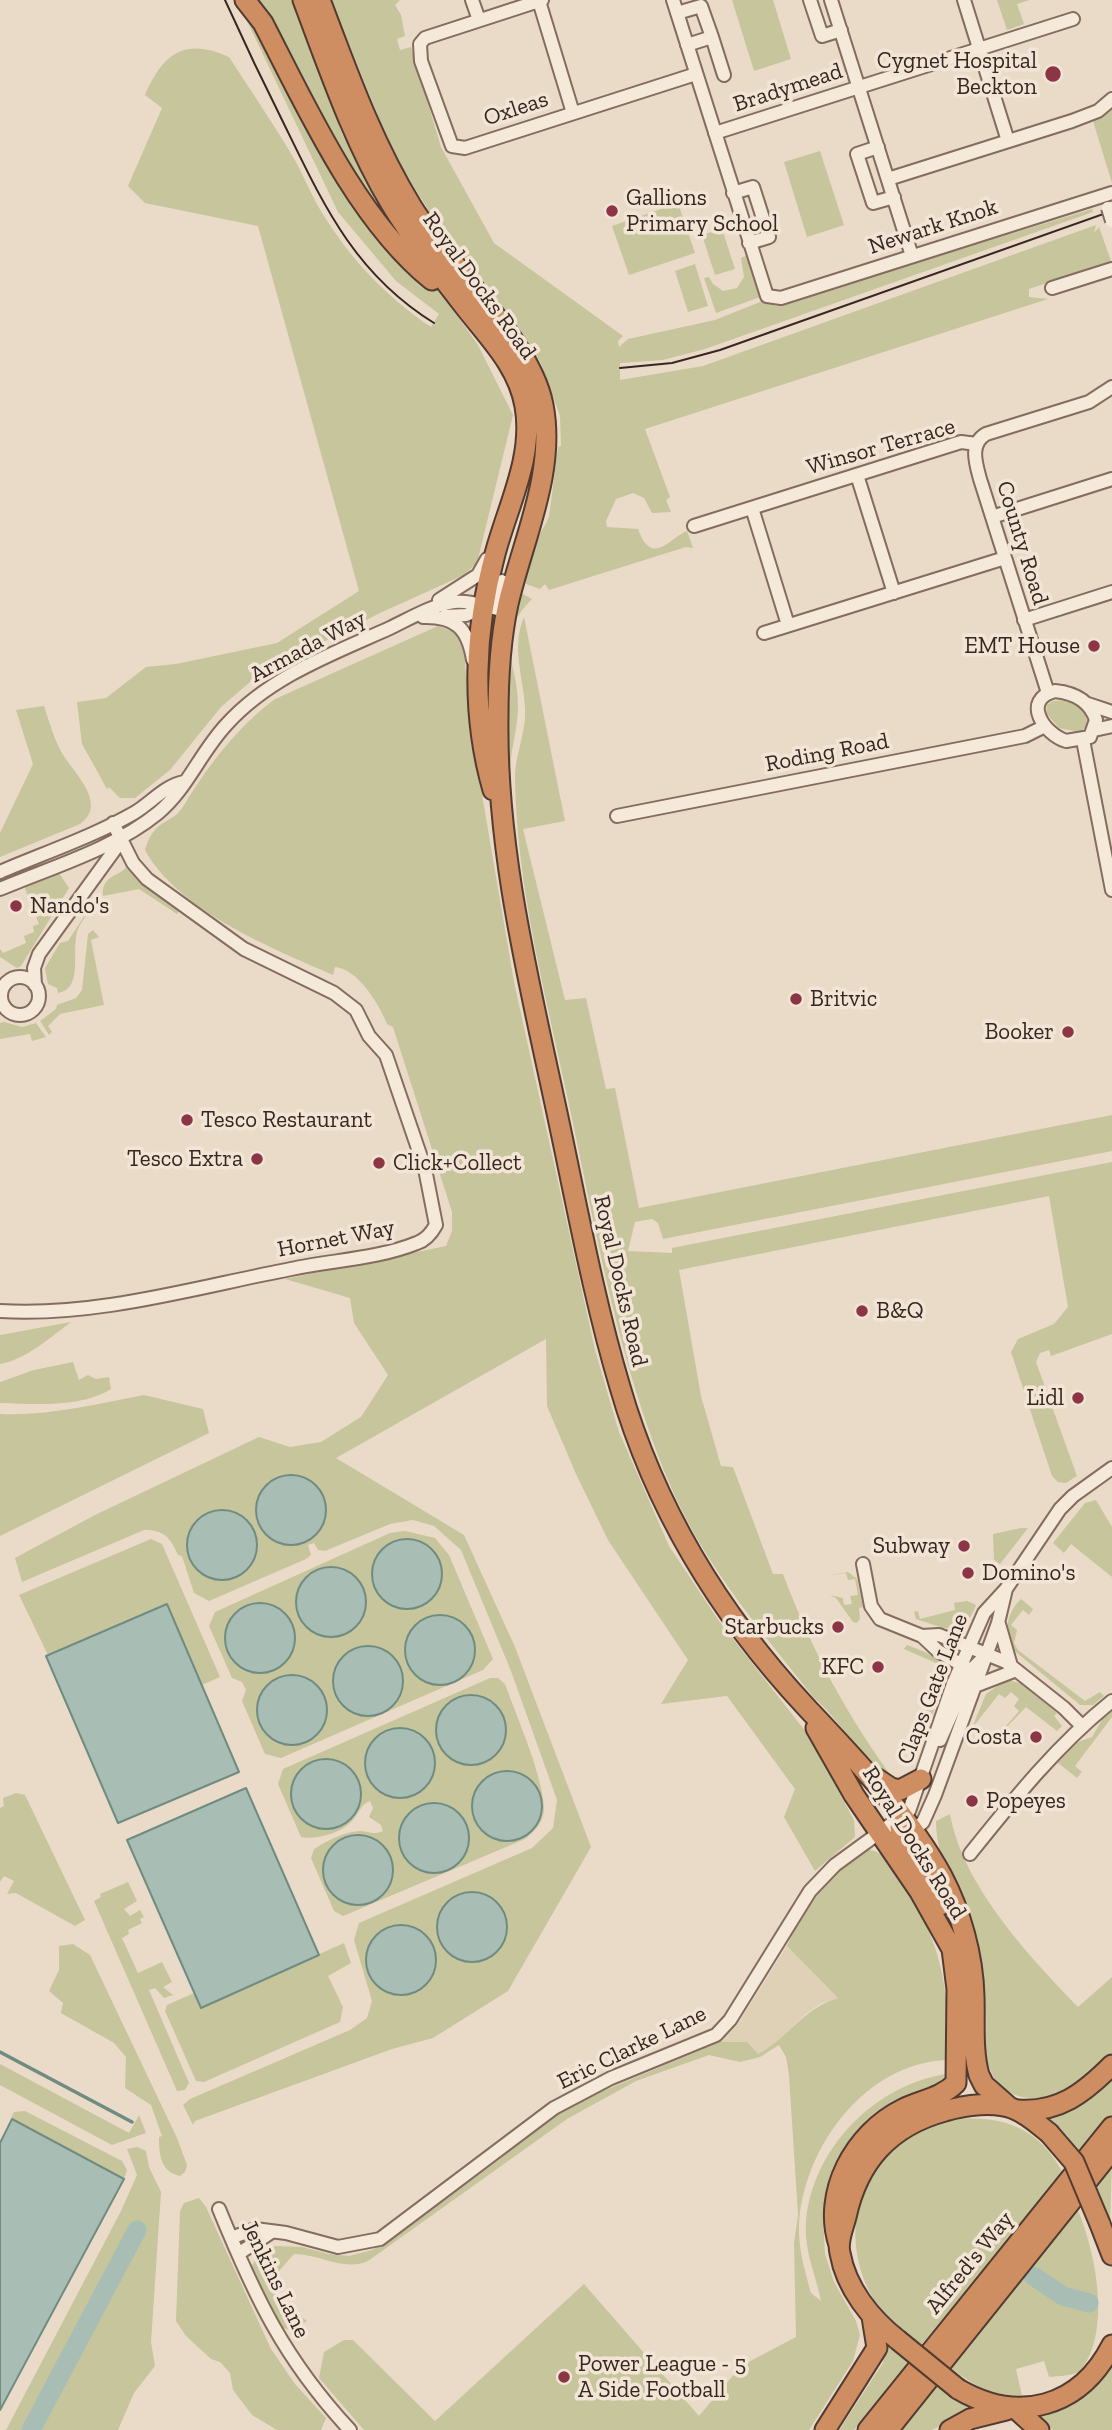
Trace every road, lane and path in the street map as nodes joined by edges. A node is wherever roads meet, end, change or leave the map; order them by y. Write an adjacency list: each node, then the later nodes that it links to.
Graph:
1 (245, 0): 33 (highway)
2 (303, 0): 33 (highway, Royal Docks Road)
3 (320, 0): 36 (highway, Royal Docks Road)
4 (472, 0): 12 (street)
5 (541, 0): 12 (street); 21 (street)
6 (673, 0): 10 (street)
7 (810, 0): 13 (street)
8 (831, 0): 13 (street)
9 (964, 0): 16 (street)
10 (677, 13): 14 (street); 15 (street)
11 (1073, 19): 16 (street, Bradymead)
12 (479, 20): 21 (street, Oxleas)
13 (841, 30): 19 (street)
14 (712, 37): 15 (street); 18 (street)
15 (687, 46): 17 (street)
16 (979, 50): 19 (street, Bradymead); 23 (street)
17 (696, 74): 21 (street, Oxleas); 22 (street)
18 (724, 75)
19 (859, 88): 22 (street, Bradymead); 24 (street)
20 (1112, 99): 23 (street)
21 (573, 113)
22 (715, 134): 26 (street)
23 (1008, 141): 25 (street)
24 (878, 147): 25 (street); 27 (street)
25 (888, 179): 27 (street)
26 (733, 193): 29 (street); 29 (street)
27 (894, 197): 30 (street)
28 (1109, 204): 30 (street, Newark Knok)
29 (749, 243): 30 (street, Newark Knok)
30 (912, 256)
31 (1112, 269): 32 (street)
32 (1052, 288)
33 (464, 306): 40 (highway, Royal Docks Road)
34 (1112, 387): 35 (street, Winsor Terrace)
35 (976, 444): 37 (street, Winsor Terrace); 41 (street, County Road)
36 (546, 450): 44 (highway); 48 (highway, Royal Docks Road)
37 (858, 475): 39 (street, Winsor Terrace); 46 (street)
38 (1112, 479): 41 (street)
39 (752, 508): 42 (street, Winsor Terrace); 52 (street)
40 (506, 513): 47 (highway, Royal Docks Road); 50 (street)
41 (992, 517): 43 (street, County Road)
42 (694, 526)
43 (1005, 558): 46 (street); 51 (street, County Road)
44 (502, 581): 47 (street)
45 (1112, 592): 51 (street)
46 (894, 593): 52 (street)
47 (483, 607): 48 (street, Armada Way); 49 (street, Armada Way); 50 (street, Armada Way); 54 (highway, Royal Docks Road)
48 (506, 611): 64 (highway, Royal Docks Road)
49 (439, 617): 50 (street, Armada Way); 54 (street)
50 (412, 618): 62 (street, Armada Way)
51 (1024, 620): 55 (street, County Road)
52 (788, 625): 53 (street)
53 (764, 634)
54 (477, 690): 64 (highway, Royal Docks Road)
55 (1048, 693): 56 (street); 59 (street)
56 (1088, 704): 57 (street); 60 (street)
57 (1112, 712)
58 (1112, 726): 60 (street)
59 (1043, 727): 61 (street); 63 (street, Roding Road)
60 (1094, 730): 61 (street)
61 (1083, 740): 69 (street)
62 (184, 782): 65 (street, Armada Way); 66 (street, Armada Way)
63 (617, 816)
64 (502, 821): 83 (highway, Royal Docks Road)
65 (113, 823): 66 (street); 67 (street, Armada Way)
66 (120, 839): 68 (street, Armada Way); 70 (street); 72 (street, Hornet Way)
67 (0, 872)
68 (0, 888)
69 (1112, 890)
70 (35, 985): 71 (street); 71 (street)
71 (2, 1008)
72 (0, 1311)
73 (1112, 1468): 75 (street, Claps Gate Lane)
74 (863, 1564): 77 (street)
75 (1006, 1589): 76 (street, Claps Gate Lane); 78 (street, Claps Gate Lane)
76 (998, 1623): 79 (street, Claps Gate Lane); 80 (street)
77 (922, 1636): 78 (street); 81 (street)
78 (969, 1647): 79 (street); 81 (street, Claps Gate Lane)
79 (985, 1656): 80 (street); 81 (street, Claps Gate Lane)
80 (1013, 1668): 81 (street); 84 (street)
81 (972, 1673): 86 (street, Claps Gate Lane); 87 (street, Claps Gate Lane)
82 (1112, 1701): 84 (street)
83 (804, 1706): 85 (highway, Royal Docks Road); 88 (highway, Royal Docks Road)
84 (1081, 1725): 89 (street)
85 (864, 1769): 86 (highway); 87 (highway, Royal Docks Road)
86 (921, 1779): 87 (street, Claps Gate Lane)
87 (904, 1829): 88 (street, Claps Gate Lane); 90 (highway); 92 (highway, Royal Docks Road)
88 (879, 1834): 90 (highway, Royal Docks Road); 96 (street, Eric Clarke Lane)
89 (970, 1854)
90 (952, 1949): 98 (highway, Royal Docks Road)
91 (1112, 2065): 92 (highway)
92 (1013, 2109): 98 (highway); 100 (highway, Royal Docks Road, bridge)
93 (1112, 2127): 106 (highway, Alfred's Way)
94 (1112, 2150): 107 (highway, Alfred's Way)
95 (219, 2209): 97 (street, Jenkins Lane)
96 (270, 2233): 97 (street, Eric Clarke Lane); 99 (street)
97 (231, 2238): 99 (street, Jenkins Lane)
98 (839, 2245): 101 (highway, Royal Docks Road)
99 (238, 2254): 104 (street, Jenkins Lane)
100 (1112, 2255)
101 (872, 2316): 103 (highway, bridge); 105 (highway)
102 (1112, 2345): 103 (highway)
103 (1014, 2409): 108 (highway); 109 (highway)
104 (350, 2430)
105 (825, 2430)
106 (868, 2430)
107 (888, 2430)
108 (950, 2430)
109 (1039, 2430)

